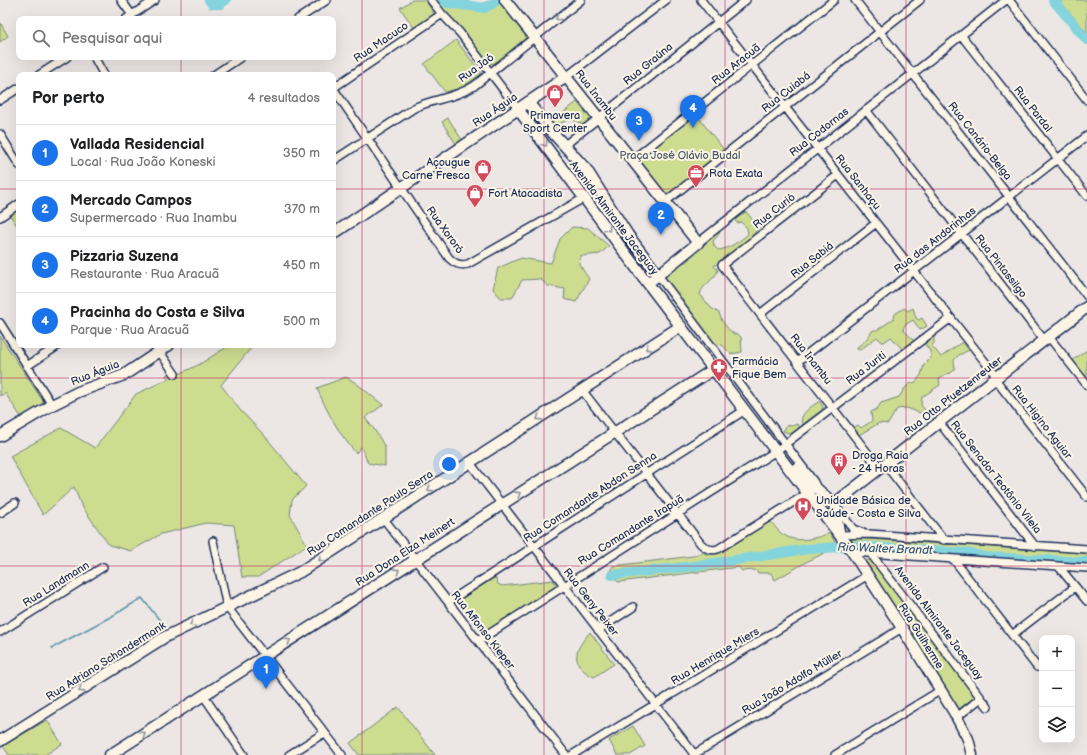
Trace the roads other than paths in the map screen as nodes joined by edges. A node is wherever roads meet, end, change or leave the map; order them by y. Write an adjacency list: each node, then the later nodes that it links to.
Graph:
1 (122, 0): 16 (street)
2 (155, 0): 17 (street)
3 (326, 0): 18 (street)
4 (431, 0): 15 (street, Avenida Almirante Jaceguay)
5 (505, 0): 22 (street, Rua Inambu)
6 (581, 0): 22 (street, Rua Jaó, one-way to 22)
7 (666, 0): 32 (street, Rua Águia)
8 (701, 0): 19 (street, Rua Sanhaçu)
9 (746, 0): 19 (street, Rua Graúna)
10 (834, 0): 26 (street, Rua Aracuã)
11 (855, 0): 20 (street, Rua Canário-Belga)
12 (920, 0): 20 (street, Rua Cuiabá)
13 (1006, 0): 21 (street, Rua Codornas)
14 (1009, 0): 37 (street)
15 (442, 14): 30 (street, Avenida Almirante Jaceguay); 33 (street, Rua Macuco)
16 (129, 16)
17 (131, 16)
18 (302, 16)
19 (718, 22): 26 (street, Rua Sanhaçu); 42 (street, Rua Graúna)
20 (880, 32): 31 (street, Rua Canário-Belga); 39 (street, Rua Cuiabá)
21 (962, 35): 31 (street, Rua Codornas); 50 (street, Rua Pardal)
22 (534, 37): 30 (street, Rua Jaó); 32 (street, Rua Inambu)
23 (62, 60): 27 (street)
24 (96, 60): 28 (street)
25 (236, 60): 29 (street)
26 (752, 65): 39 (street, Rua Sanhaçu); 52 (street, Rua Aracuã)
27 (44, 72)
28 (102, 72)
29 (218, 72)
30 (490, 73): 40 (street, Avenida Almirante Jaceguay); 45 (street, Rua Jaó)
31 (913, 74): 41 (street, Rua Codornas); 57 (street, Rua Canário-Belga)
32 (566, 77): 38 (street, Rua Águia); 42 (street, Rua Inambu)
33 (336, 86)
34 (16, 90): 36 (street)
35 (336, 92): 45 (street, Rua Xororó)
36 (0, 100)
37 (1087, 100)
38 (528, 102): 40 (street, Rua Águia); 46 (street, Avenida Almirante Jaceguay)
39 (785, 107): 47 (street, Rua Sanhaçu); 59 (street, Rua Cuiabá)
40 (518, 109): 48 (street, Avenida Almirante Jaceguay, one-way to 48); 54 (street, Rua Águia)
41 (866, 110): 47 (street, Rua Codornas); 64 (street, Rua Pintassilgo)
42 (599, 118): 46 (street, Rua Graúna); 52 (street, Rua Inambu)
43 (0, 134): 51 (street)
44 (1087, 136): 50 (street, Rua das Andorinhas)
45 (368, 138): 49 (street, Rua Jaó); 54 (street, Rua Xororó)
46 (565, 145): 48 (street); 55 (street, Avenida Almirante Jaceguay)
47 (818, 149): 53 (street, Rua Sanhaçu); 65 (street, Rua Codornas)
48 (555, 158): 58 (street, Avenida Almirante Jaceguay)
49 (336, 159)
50 (1058, 159): 56 (street, Rua Pardal); 57 (street, Rua das Andorinhas)
51 (16, 160)
52 (632, 160): 59 (street, Rua Inambu)
53 (838, 175): 62 (street, Rua Sanhaçu); 66 (street, Rua Curió)
54 (401, 188): 58 (street, Rua Xororó); 63 (street, Rua Águia)
55 (599, 188): 58 (street); 68 (street, Avenida Almirante Jaceguay)
56 (1087, 196)
57 (1010, 197): 64 (street, Rua das Andorinhas); 70 (street, Rua Canário-Belga)
58 (584, 198): 69 (street, Avenida Almirante Jaceguay, one-way to 69)
59 (665, 202): 65 (street, Rua Inambu)
60 (16, 206): 61 (street)
61 (0, 217)
62 (876, 223): 67 (street, Rua Sanhaçu); 72 (street, Rua Sabiá)
63 (336, 232)
64 (962, 234): 67 (street, Rua das Andorinhas); 76 (street, Rua Pintassilgo)
65 (698, 243): 68 (street, Rua Codornas)
66 (722, 265): 72 (street, Rua Inambu)
67 (914, 271): 73 (street, Rua Sanhaçu); 79 (street, Rua das Andorinhas)
68 (658, 275): 69 (street, Rua Codornas); 92 (street, Avenida Almirante Jaceguay)
69 (648, 283): 75 (street, Avenida Almirante Jaceguay)
70 (1087, 296)
71 (1087, 307): 76 (street, Rua Otto Pfuetzenreuter)
72 (760, 314): 79 (street, Rua Inambu)
73 (951, 318): 83 (street, Rua Sanhaçu); 87 (street, Rua Juriti)
74 (0, 323): 80 (street)
75 (681, 326): 81 (street, Avenida Almirante Jaceguay); 85 (street, Rua Comandante Paulo Serra, one-way to 85)
76 (1047, 339): 83 (street, Rua Otto Pfuetzenreuter); 84 (street, Rua Pintassilgo)
77 (54, 348): 80 (street)
78 (157, 348): 82 (street); 86 (street, Rua Águia)
79 (797, 362): 87 (street, Rua Inambu)
80 (27, 366): 86 (street)
81 (714, 369): 88 (street, Avenida Almirante Jaceguay); 90 (street, Rua Dona Elza Meinert)
82 (175, 374)
83 (996, 378): 89 (street, Rua Otto Pfuetzenreuter); 99 (street, Rua Higino Aguiar)
84 (1087, 385)
85 (582, 390): 90 (street); 94 (street, Rua Comandante Paulo Serra, one-way to 94)
86 (52, 405): 91 (street, Rua Águia)
87 (833, 408): 92 (street, Rua Juriti); 95 (street, Rua Inambu)
88 (745, 410): 93 (street, Avenida Almirante Jaceguay); 96 (street, Rua Comandante Abdon Senna)
89 (939, 422): 95 (street, Rua Otto Pfuetzenreuter); 112 (street, Rua Senador Teotônio Vilela)
90 (615, 433): 96 (street); 101 (street, Rua Dona Elza Meinert, one-way to 90)
91 (0, 436)
92 (786, 444): 93 (street, Rua Juriti); 98 (street, Avenida Almirante Jaceguay)
93 (776, 451): 97 (street, Avenida Almirante Jaceguay); 98 (street, Avenida Almirante Jaceguay); 105 (street, Rua Comandante Irapuã)
94 (470, 463): 101 (street, Rua Geny Peixer); 106 (street, Rua Comandante Paulo Serra, one-way to 106)
95 (882, 466): 102 (street, Rua Otto Pfuetzenreuter); 108 (street, Rua Inambu)
96 (646, 474): 105 (street); 111 (street, Rua Comandante Abdon Senna)
97 (808, 493): 104 (street, Avenida Almirante Jaceguay); 105 (street)
98 (823, 493): 102 (street, Avenida Almirante Jaceguay)
99 (1087, 497)
100 (15, 504): 103 (street)
101 (502, 504): 111 (street, Rua Geny Peixer); 115 (street, Rua Dona Elza Meinert)
102 (834, 506): 104 (street); 107 (street, Avenida Almirante Jaceguay); 110 (street, Rua Guilherme)
103 (0, 513)
104 (823, 513): 110 (street, Rua Guilherme)
105 (678, 514): 121 (street, Rua Comandante Irapuã)
106 (384, 518): 115 (street, Rua Affonso Kieper); 125 (street, Rua Comandante Paulo Serra, one-way to 125)
107 (869, 534): 108 (street); 110 (street)
108 (944, 540): 112 (street)
109 (213, 541): 125 (street)
110 (847, 545): 114 (street); 120 (street, Rua Guilherme)
111 (534, 546): 121 (street, Rua Geny Peixer); 123 (street, Rua Comandante Abdon Senna)
112 (1035, 546): 113 (street)
113 (1087, 549)
114 (871, 554): 116 (street); 136 (street, Avenida Almirante Jaceguay)
115 (415, 560): 123 (street, Rua Affonso Kieper); 132 (street, Rua Dona Elza Meinert, one-way to 115)
116 (954, 560): 118 (street); 130 (street)
117 (102, 567): 129 (street, Rua Landmann)
118 (1060, 567): 119 (street); 122 (street)
119 (1087, 568)
120 (868, 575): 127 (street, Rua Guilherme); 137 (street, Rua Henrique Miers)
121 (564, 586): 128 (street, Rua Geny Peixer); 131 (street, Rua Comandante Irapuã)
122 (1075, 587): 124 (street); 130 (street)
123 (448, 602): 131 (street, Rua Affonso Kieper)
124 (1087, 602)
125 (227, 607): 132 (street); 141 (street, Rua Adriano Schondermank, one-way to 141)
126 (633, 607): 128 (street)
127 (902, 628): 134 (street, Rua Guilherme); 148 (street, Rua João Adolfo Müller)
128 (598, 630): 137 (street, Rua Geny Peixer)
129 (0, 632)
130 (1012, 635): 133 (street)
131 (478, 641): 146 (street, Rua Affonso Kieper)
132 (265, 656): 135 (street, Rua Dona Elza Meinert); 140 (street)
133 (1037, 666)
134 (941, 690): 139 (street, Rua Guilherme); 149 (street)
135 (203, 695): 142 (street, Rua Dona Elza Meinert, one-way to 135); 143 (street)
136 (982, 698): 138 (street, Avenida Almirante Jaceguay); 139 (street)
137 (656, 704): 147 (street, Rua Henrique Miers); 148 (street, Rua Geny Peixer)
138 (988, 707)
139 (957, 717): 150 (street, Rua Guilherme)
140 (324, 732): 144 (street); 145 (street)
141 (0, 741)
142 (110, 755)
143 (244, 755)
144 (289, 755)
145 (342, 755)
146 (566, 755)
147 (572, 755)
148 (693, 755)
149 (835, 755)
150 (972, 755)

